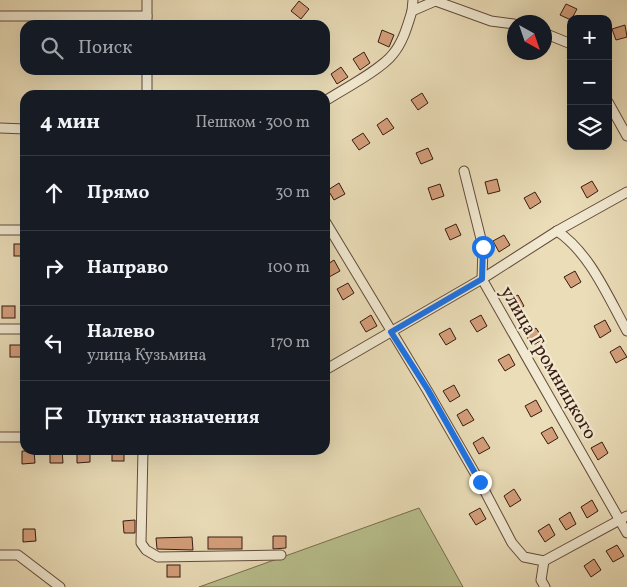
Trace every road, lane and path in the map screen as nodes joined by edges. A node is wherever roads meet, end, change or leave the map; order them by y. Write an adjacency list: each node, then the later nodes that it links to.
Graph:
1 (147, 0): 7 (street)
2 (413, 0): 4 (street)
3 (434, 1): 4 (street); 8 (street)
4 (412, 11): 13 (street)
5 (0, 16): 6 (street)
6 (118, 20)
7 (147, 20)
8 (507, 23)
9 (552, 36): 10 (street)
10 (567, 42)
11 (147, 75): 12 (street)
12 (147, 90)
13 (330, 98)
14 (610, 105): 17 (street)
15 (0, 128): 16 (street)
16 (20, 129)
17 (627, 136)
18 (464, 171): 24 (street, улица Громницкого)
19 (627, 192): 23 (street)
20 (330, 229): 28 (street)
21 (0, 230): 22 (street)
22 (20, 230)
23 (557, 231): 24 (street); 27 (street)
24 (482, 279): 28 (street); 33 (street, улица Громницкого)
25 (0, 329): 26 (street)
26 (20, 329)
27 (627, 331)
28 (391, 332): 29 (street); 37 (street)
29 (330, 367)
30 (0, 437): 31 (street)
31 (20, 437)
32 (143, 455): 36 (street)
33 (623, 518): 34 (street, улица Громницкого); 37 (street)
34 (627, 533)
35 (0, 555): 38 (street)
36 (281, 555)
37 (544, 561): 39 (street)
38 (60, 587)
39 (545, 587)

